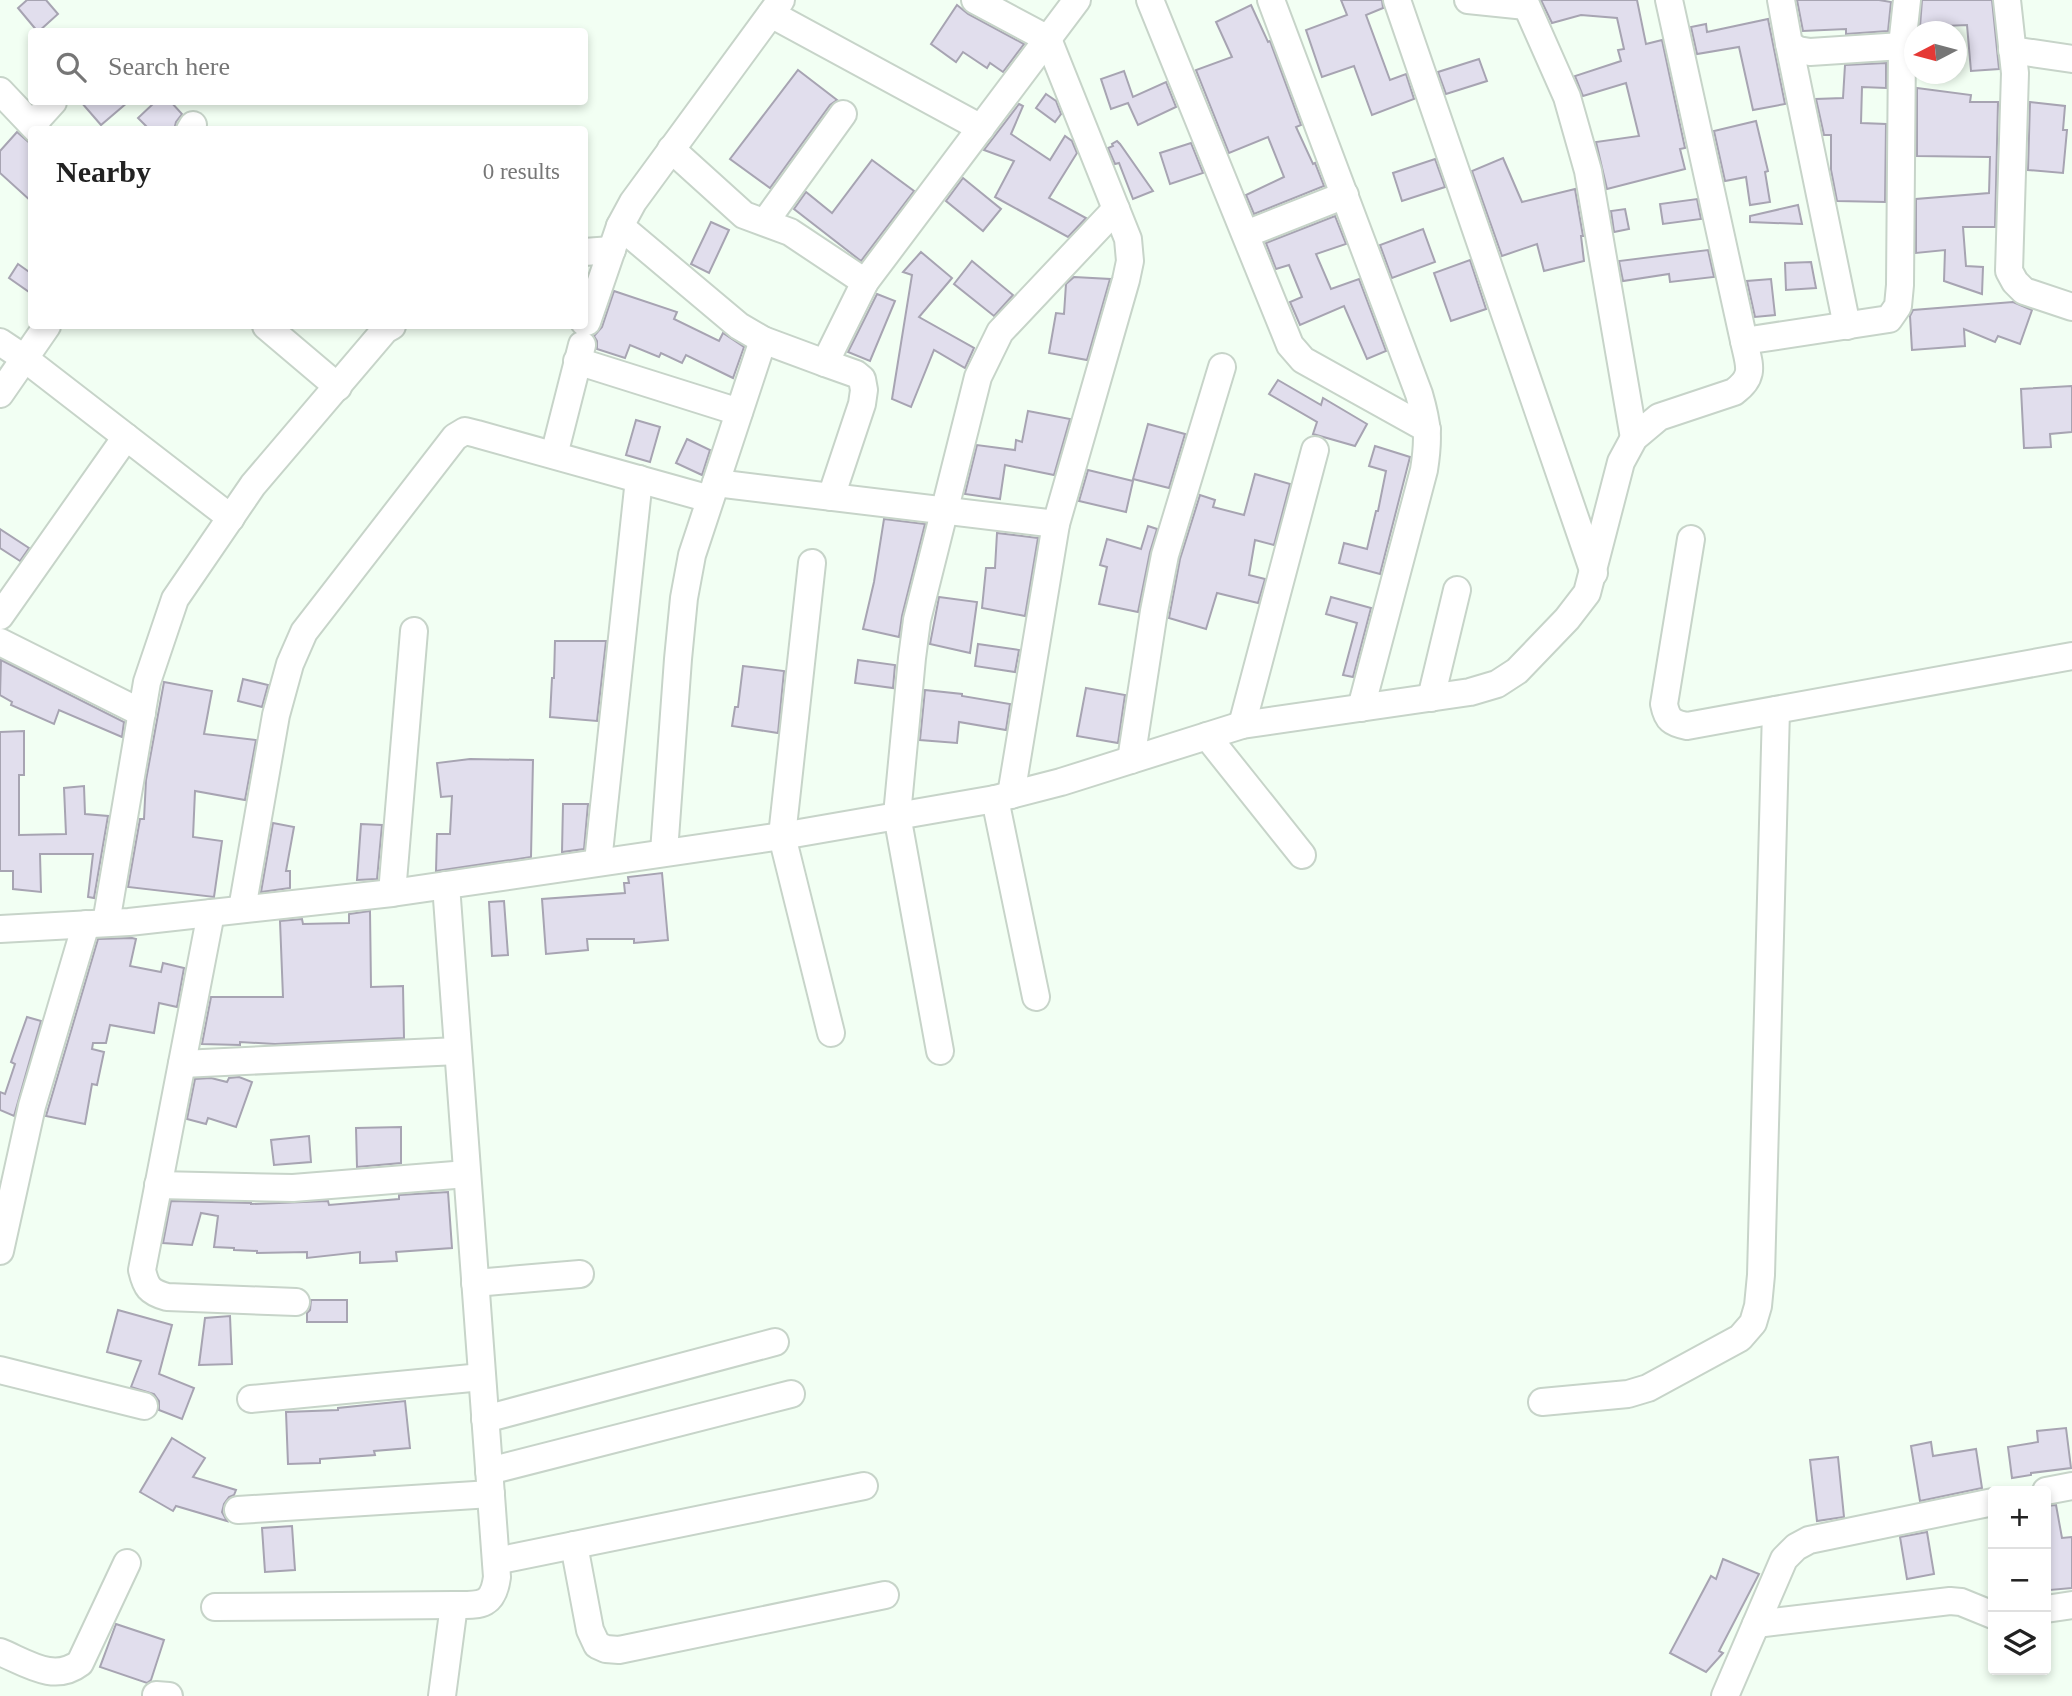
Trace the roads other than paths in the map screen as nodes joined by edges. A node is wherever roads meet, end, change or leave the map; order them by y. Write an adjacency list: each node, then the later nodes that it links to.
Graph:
1 (975, 0): 13 (street)
2 (1077, 0): 13 (street)
3 (1150, 0): 28 (street)
4 (1271, 0): 25 (street)
5 (1397, 0): 62 (street)
6 (1468, 0): 11 (street)
7 (1669, 0): 40 (street)
8 (1781, 0): 14 (street)
9 (1907, 0): 15 (street)
10 (2007, 0): 16 (street)
11 (1525, 3): 51 (street)
12 (776, 7): 23 (street); 24 (street)
13 (1048, 38): 23 (street); 26 (street)
14 (1789, 44): 15 (street); 34 (street)
15 (1902, 46): 34 (street)
16 (2012, 50): 17 (street); 32 (street)
17 (2072, 59)
18 (0, 91): 21 (street)
19 (51, 105): 22 (street)
20 (843, 114): 27 (street)
21 (34, 126)
22 (36, 126)
23 (981, 128): 31 (street)
24 (671, 149): 27 (street); 29 (street)
25 (1345, 195): 28 (street); 49 (street)
26 (1116, 209): 57 (street); 59 (street)
27 (765, 222): 31 (street)
28 (1246, 234): 49 (street)
29 (616, 238): 30 (street); 33 (street); 39 (street)
30 (588, 250)
31 (864, 282): 44 (street)
32 (2072, 307)
33 (588, 316)
34 (1847, 326): 40 (street)
35 (45, 329): 42 (street)
36 (270, 329): 46 (street)
37 (388, 329): 46 (street)
38 (585, 329): 43 (street)
39 (762, 340): 44 (street); 48 (street)
40 (1744, 341): 51 (street)
41 (0, 342): 42 (street)
42 (24, 358): 47 (street); 50 (street)
43 (578, 361): 48 (street); 53 (street)
44 (825, 363): 56 (street)
45 (1222, 367): 74 (street)
46 (338, 387): 58 (street)
47 (0, 394)
48 (739, 412): 55 (street)
49 (1427, 429): 69 (street)
50 (126, 436): 58 (street); 64 (street)
51 (1634, 438): 62 (street)
52 (1315, 450): 72 (street)
53 (554, 455): 54 (street); 83 (street)
54 (639, 479): 55 (street); 80 (street)
55 (713, 491): 56 (street); 78 (street)
56 (831, 497): 57 (street)
57 (945, 510): 59 (street); 76 (street)
58 (231, 518): 71 (street)
59 (1056, 524): 75 (street)
60 (1691, 539): 70 (street)
61 (812, 563): 77 (street)
62 (1594, 573): 68 (street)
63 (1457, 590): 68 (street)
64 (0, 616)
65 (414, 631): 82 (street)
66 (0, 642): 71 (street)
67 (2072, 656): 70 (street)
68 (1431, 698): 69 (street)
69 (1361, 708): 72 (street)
70 (1776, 709): 103 (street)
71 (142, 713): 85 (street)
72 (1242, 725): 73 (street)
73 (1207, 736): 74 (street); 79 (street)
74 (1131, 760): 75 (street)
75 (1003, 797): 76 (street); 87 (street)
76 (897, 815): 77 (street); 90 (street)
77 (782, 836): 78 (street); 88 (street)
78 (664, 852): 80 (street)
79 (1302, 855)
80 (598, 862): 81 (street)
81 (446, 885): 82 (street); 89 (street)
82 (392, 893): 83 (street)
83 (242, 909): 84 (street)
84 (211, 913): 85 (street); 91 (street)
85 (96, 923): 86 (street); 94 (street)
86 (0, 929)
87 (1037, 997)
88 (831, 1033)
89 (458, 1051): 91 (street); 92 (street)
90 (940, 1051)
91 (182, 1064): 93 (street)
92 (467, 1174): 93 (street); 96 (street)
93 (158, 1185): 97 (street)
94 (0, 1251)
95 (580, 1274): 96 (street)
96 (475, 1283): 100 (street)
97 (296, 1302)
98 (775, 1342): 105 (street)
99 (0, 1370): 104 (street)
100 (482, 1377): 102 (street); 105 (street)
101 (791, 1394): 106 (street)
102 (251, 1399)
103 (1542, 1402)
104 (144, 1406)
105 (485, 1419): 106 (street)
106 (490, 1482): 111 (street); 113 (street)
107 (864, 1486): 112 (street)
108 (2072, 1486): 109 (street)
109 (2051, 1490)
110 (1988, 1503): 121 (street)
111 (238, 1510)
112 (574, 1545): 113 (street); 115 (street)
113 (496, 1561): 116 (street)
114 (127, 1563): 122 (street)
115 (885, 1595)
116 (454, 1605): 118 (street); 123 (street)
117 (2072, 1605): 119 (street)
118 (215, 1608)
119 (2051, 1608)
120 (1988, 1613): 121 (street)
121 (1756, 1624): 124 (street)
122 (0, 1652)
123 (442, 1696)
124 (1725, 1696)

